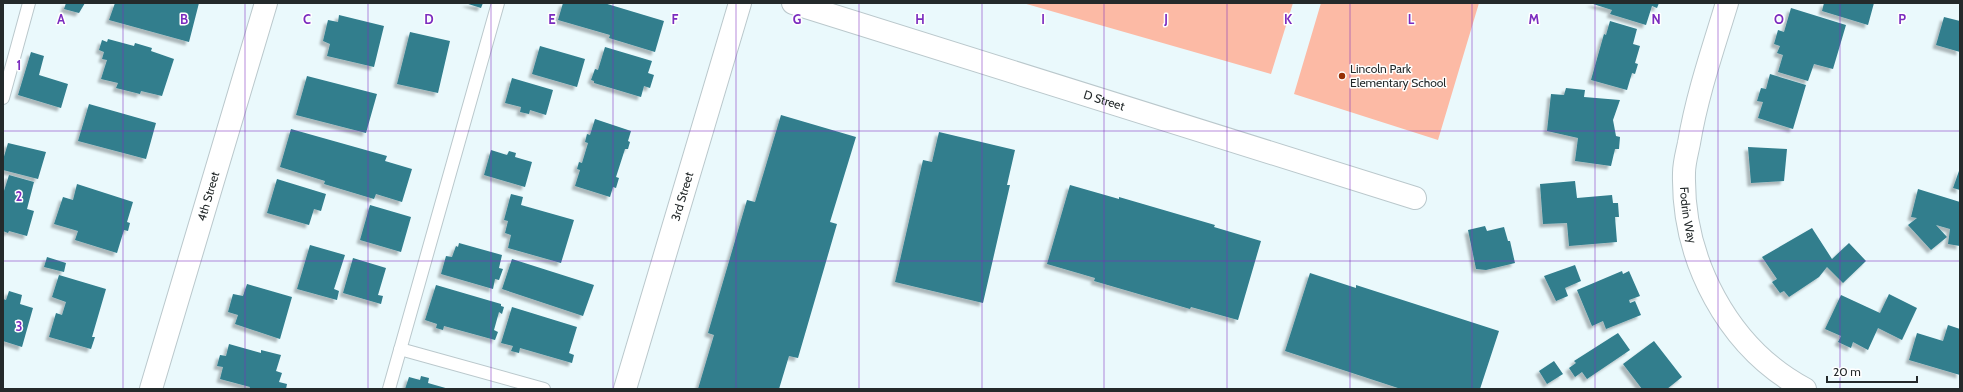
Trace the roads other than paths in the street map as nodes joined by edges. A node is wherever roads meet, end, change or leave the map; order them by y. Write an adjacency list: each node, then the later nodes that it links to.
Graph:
1 (30, 3): 7 (lane)
2 (266, 3): 10 (street, 4th Street)
3 (498, 3): 9 (lane)
4 (740, 3): 13 (street, 3rd Street)
5 (793, 3): 8 (street, D Street)
6 (1727, 3): 14 (street, Fodrin Way)
7 (3, 98)
8 (1415, 198)
9 (400, 349): 11 (lane); 12 (lane)
10 (151, 389)
11 (389, 389)
12 (544, 389)
13 (625, 389)
14 (1805, 389)

